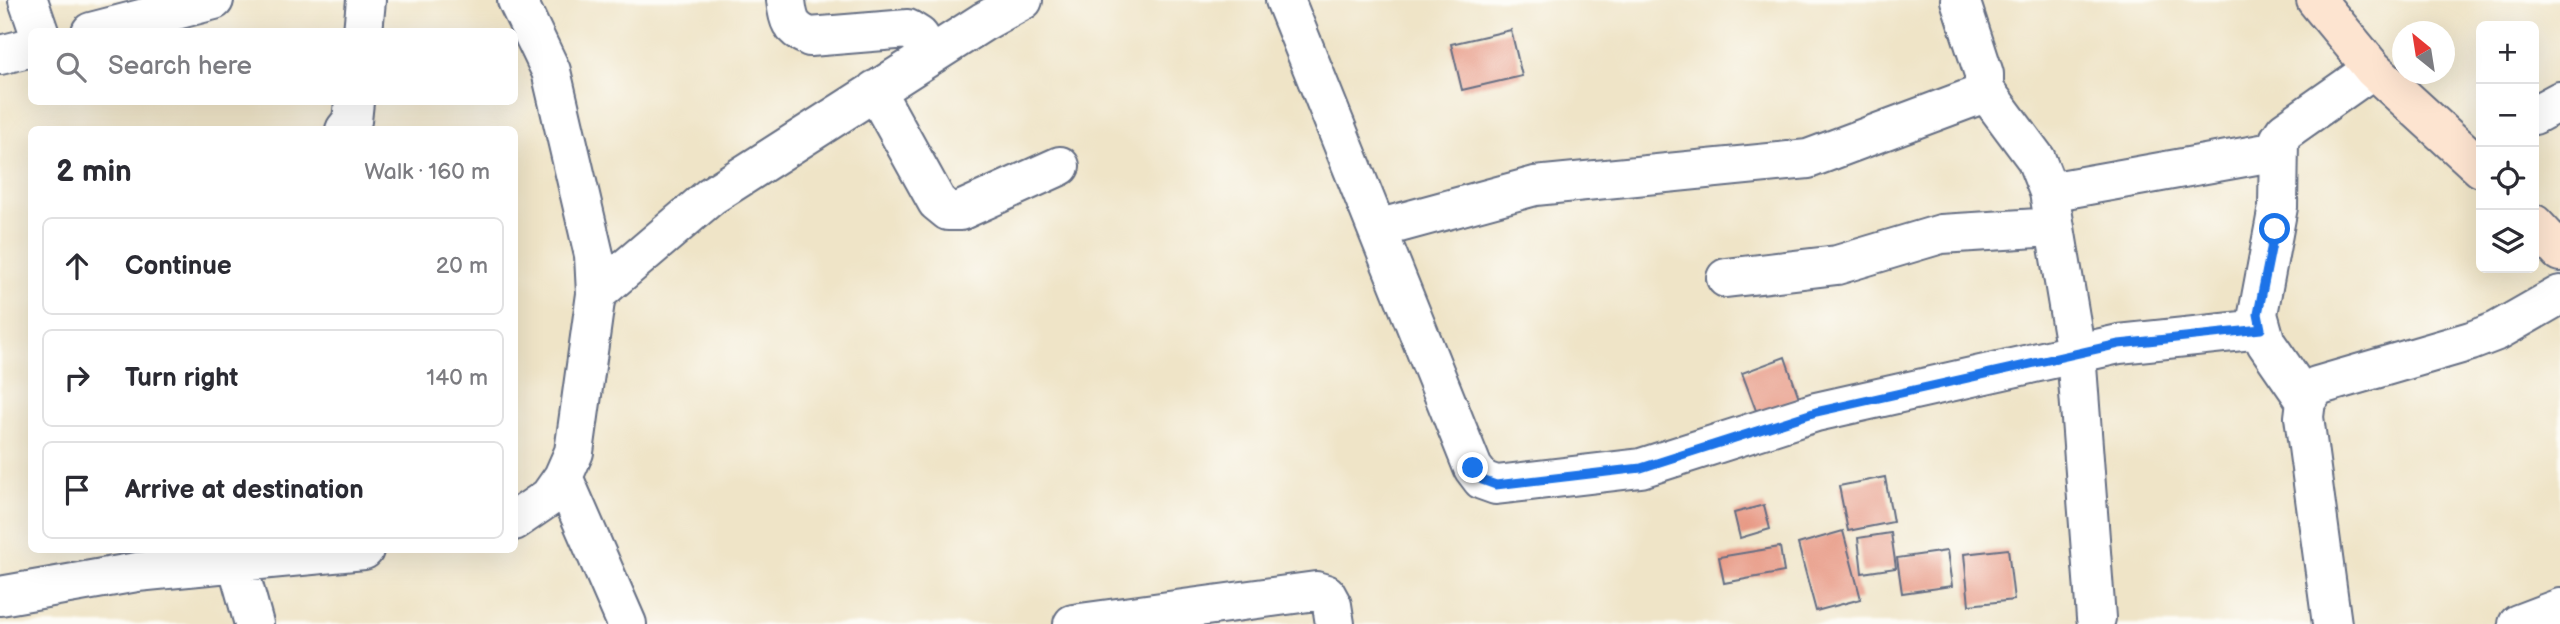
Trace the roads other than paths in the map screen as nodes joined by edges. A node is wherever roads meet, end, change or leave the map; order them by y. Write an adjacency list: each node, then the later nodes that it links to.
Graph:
1 (28, 0): 10 (street)
2 (214, 0): 11 (street)
3 (366, 0): 12 (street)
4 (517, 0): 31 (street)
5 (786, 0): 14 (street)
6 (1023, 0): 14 (street)
7 (1284, 0): 27 (street)
8 (1960, 0): 17 (street)
9 (2316, 0): 16 (main road)
10 (38, 28)
11 (106, 28)
12 (363, 28)
13 (28, 48): 15 (street)
14 (931, 54): 18 (street)
15 (0, 55)
16 (2373, 69): 23 (street); 24 (main road)
17 (1984, 89): 26 (street); 27 (street)
18 (875, 90): 25 (street); 31 (street)
19 (2560, 101): 21 (street)
20 (354, 105): 22 (street)
21 (2539, 112)
22 (348, 126)
23 (2278, 150): 26 (street); 33 (street)
24 (2476, 156)
25 (1060, 166)
26 (2051, 210): 30 (street); 34 (street)
27 (1377, 229): 34 (street)
28 (2539, 229): 29 (main road)
29 (2560, 252)
30 (1726, 278)
31 (596, 294): 36 (street)
32 (2560, 295): 35 (street)
33 (2261, 329): 34 (street); 35 (street)
34 (2076, 353): 43 (street)
35 (2306, 401): 48 (street)
36 (563, 477): 37 (street); 45 (street)
37 (518, 518)
38 (301, 553): 39 (street)
39 (238, 556): 40 (street); 44 (street)
40 (0, 596)
41 (2560, 608): 49 (street)
42 (1163, 617): 46 (street); 47 (street)
43 (2096, 618)
44 (254, 624)
45 (627, 624)
46 (1073, 624)
47 (1335, 624)
48 (2332, 624)
49 (2518, 624)

